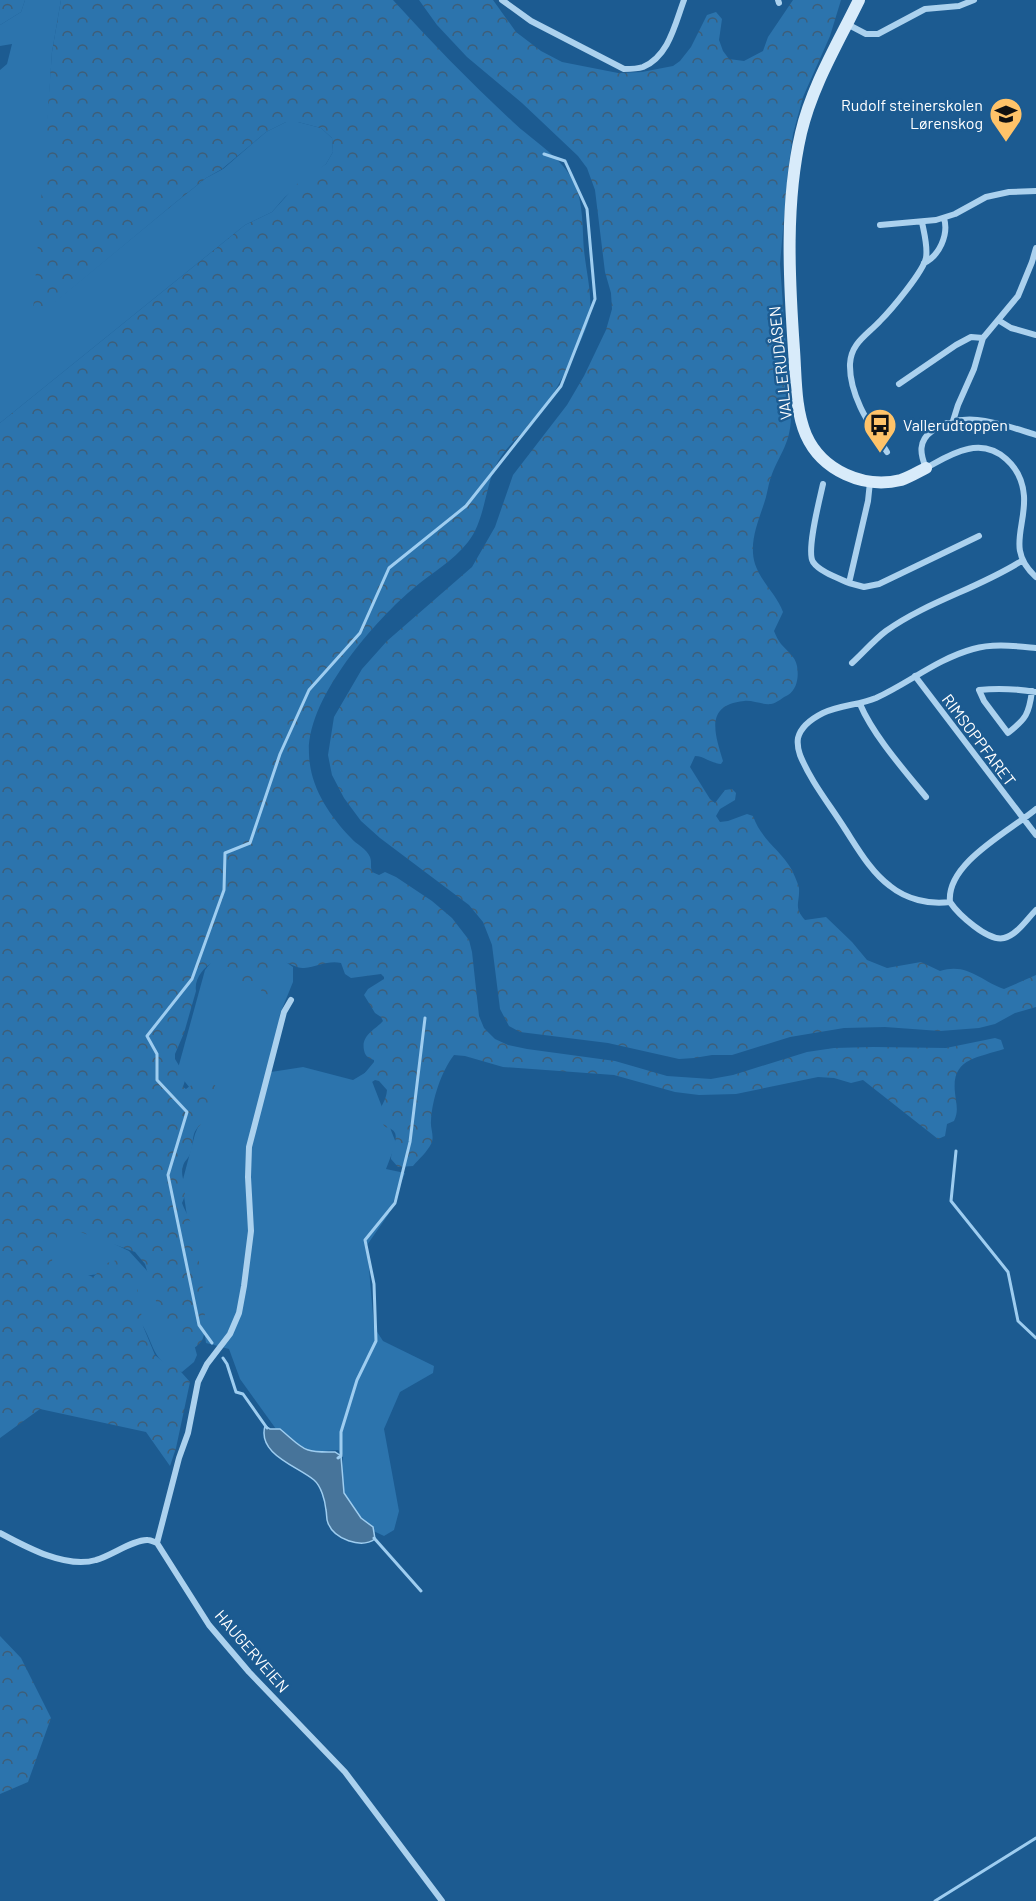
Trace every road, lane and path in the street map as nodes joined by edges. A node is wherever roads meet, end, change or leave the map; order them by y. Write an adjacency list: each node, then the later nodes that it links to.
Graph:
1 (502, 0): 2 (street)
2 (684, 0)
3 (859, 0): 5 (street, VALLERUDÅSEN)
4 (974, 0): 5 (street)
5 (847, 24): 20 (street, VALLERUDÅSEN)
6 (1036, 191): 7 (street)
7 (944, 218): 8 (street); 11 (street)
8 (922, 222): 9 (street); 11 (street)
9 (880, 225)
10 (1036, 248): 12 (street)
11 (924, 263): 18 (street)
12 (998, 320): 13 (street); 14 (street)
13 (1036, 335)
14 (983, 338): 15 (street); 16 (street)
15 (899, 384)
16 (953, 421): 17 (street); 19 (street)
17 (1036, 435)
18 (887, 452)
19 (926, 468): 20 (street, VALLERUDÅSEN); 23 (street, VALLERUDÅSEN)
20 (870, 481): 25 (street)
21 (823, 484): 25 (street)
22 (979, 536): 25 (street)
23 (1023, 560): 24 (street, VALLERUDÅSEN); 27 (street)
24 (1036, 578)
25 (849, 583)
26 (1036, 648): 28 (street)
27 (852, 663)
28 (915, 676): 30 (street); 33 (street, RIMSOPPFARET)
29 (1034, 692): 29 (street, RIMSOPPFARET)
30 (860, 704): 31 (street); 35 (street)
31 (926, 796)
32 (1036, 809): 33 (street)
33 (1023, 820): 34 (street, RIMSOPPFARET); 35 (street)
34 (1036, 835)
35 (950, 902): 36 (street)
36 (1036, 910)
37 (291, 1000): 39 (street)
38 (0, 1533): 39 (street)
39 (157, 1543): 40 (street, HAUGERVEIEN)
40 (442, 1901)

